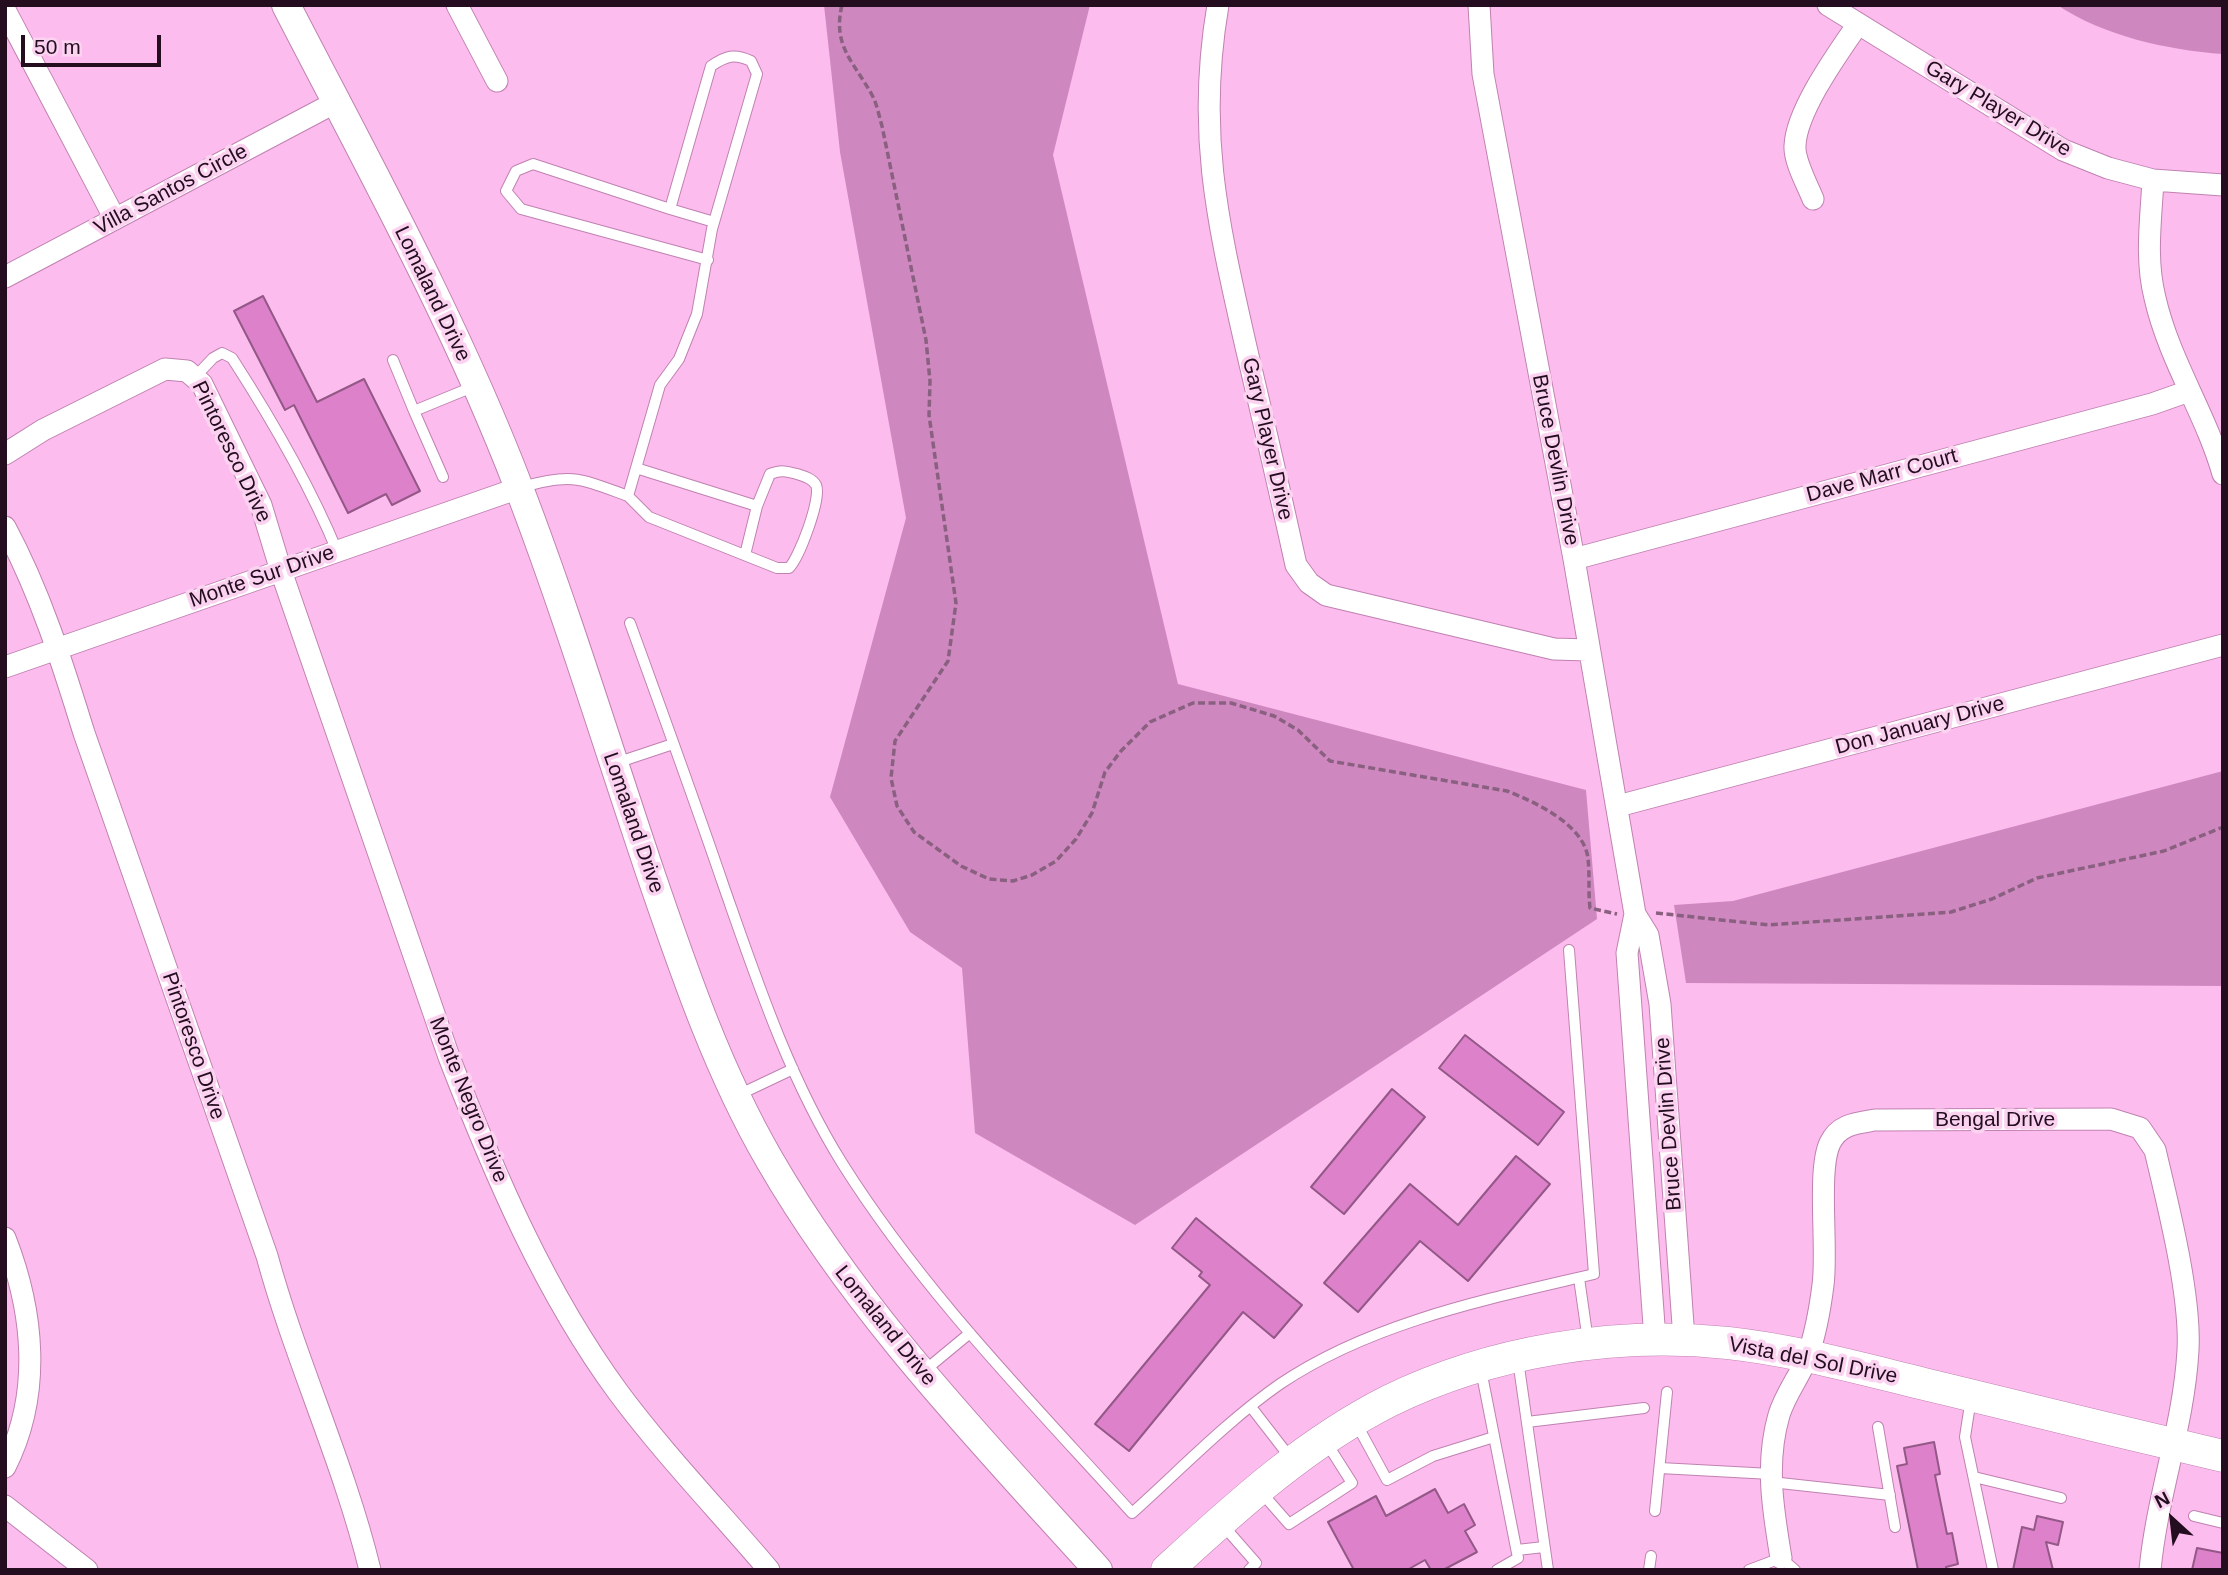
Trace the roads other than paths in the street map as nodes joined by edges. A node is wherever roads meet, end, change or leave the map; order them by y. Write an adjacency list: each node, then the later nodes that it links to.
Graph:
1 (286, 5): 9 (street, Lomaland Drive)
2 (457, 5): 8 (street)
3 (1218, 5): 38 (street, Gary Player Drive)
4 (1479, 5): 33 (street, Bruce Devlin Drive)
5 (1828, 5): 7 (street, Gary Player Drive)
6 (5, 10): 14 (street)
7 (1858, 24): 10 (street, Gary Player Drive); 12 (street)
8 (497, 80)
9 (336, 102): 14 (street, Villa Santos Circle); 20 (street, Lomaland Drive)
10 (2154, 180): 11 (street, Gary Player Drive); 21 (street)
11 (2223, 185)
12 (1813, 199)
13 (670, 209): 15 (lane); 15 (lane); 16 (lane)
14 (115, 219): 17 (street, Villa Santos Circle)
15 (714, 222): 16 (lane)
16 (708, 260): 24 (lane)
17 (5, 277)
18 (393, 360): 22 (lane)
19 (196, 376): 23 (street, Pintoresco Drive); 31 (lane); 34 (street, Pintoresco Drive)
20 (475, 386): 22 (lane); 27 (street, Lomaland Drive)
21 (2189, 391): 25 (street); 33 (street, Dave Marr Court)
22 (414, 411): 26 (lane)
23 (5, 454)
24 (636, 468): 28 (lane); 29 (lane)
25 (2223, 474)
26 (443, 477)
27 (519, 488): 28 (lane); 31 (street, Monte Sur Drive); 41 (street, Lomaland Drive)
28 (628, 496): 32 (lane)
29 (757, 506): 32 (lane); 32 (lane)
30 (5, 527): 37 (street, Pintoresco Drive)
31 (337, 551): 34 (street, Monte Sur Drive)
32 (745, 555)
33 (1574, 559): 38 (street, Bruce Devlin Drive)
34 (281, 571): 37 (street, Monte Sur Drive); 88 (street, Monte Negro Drive)
35 (630, 623): 40 (lane)
36 (2223, 645): 42 (street, Don January Drive)
37 (58, 649): 39 (street, Monte Sur Drive); 87 (street, Pintoresco Drive)
38 (1588, 650): 42 (street, Bruce Devlin Drive)
39 (5, 667)
40 (673, 744): 41 (lane); 45 (lane)
41 (613, 764): 46 (street, Lomaland Drive)
42 (1618, 806): 43 (street, Bruce Devlin Drive)
43 (1635, 914): 50 (street, Bruce Devlin Drive); 50 (street, Bruce Devlin Drive)
44 (1569, 950): 48 (lane)
45 (793, 1069): 46 (lane); 49 (lane)
46 (736, 1096): 55 (street, Lomaland Drive)
47 (5, 1238): 68 (street)
48 (1579, 1278): 51 (lane); 58 (lane)
49 (970, 1333): 55 (lane); 58 (lane)
50 (1669, 1339): 51 (main road, Vista del Sol Drive); 52 (main road, Vista del Sol Drive)
51 (1588, 1345): 53 (main road, Vista del Sol Drive)
52 (1808, 1356): 57 (main road, Vista del Sol Drive); 65 (street, Bengal Drive); 70 (street, Bengal Drive)
53 (1518, 1357): 54 (main road, Vista del Sol Drive); 61 (lane)
54 (1480, 1367): 60 (main road, Vista del Sol Drive); 63 (lane)
55 (922, 1373): 89 (street, Lomaland Drive)
56 (1667, 1392): 69 (lane)
57 (1971, 1395): 65 (main road, Vista del Sol Drive); 71 (lane)
58 (1251, 1406): 67 (lane)
59 (1644, 1408): 61 (lane)
60 (1354, 1420): 63 (lane); 64 (main road, Vista del Sol Drive)
61 (1527, 1422): 81 (lane)
62 (1878, 1427): 73 (lane)
63 (1494, 1437): 82 (lane)
64 (1324, 1439): 67 (main road, Vista del Sol Drive); 72 (lane)
65 (2174, 1445): 66 (main road, Vista del Sol Drive); 96 (street, Bengal Drive)
66 (2223, 1456)
67 (1293, 1460): 72 (main road, Vista del Sol Drive)
68 (5, 1467)
69 (1660, 1468): 70 (lane); 76 (lane)
70 (1771, 1478): 73 (lane); 85 (street, Bengal Drive)
71 (1974, 1478): 74 (lane); 95 (lane)
72 (1257, 1488): 78 (main road, Vista del Sol Drive)
73 (1890, 1495): 80 (lane)
74 (2061, 1498)
75 (5, 1506): 86 (street)
76 (1656, 1511)
77 (2194, 1516): 79 (lane)
78 (1220, 1522): 84 (main road, Vista del Sol Drive); 90 (lane)
79 (2223, 1523)
80 (1895, 1527)
81 (1544, 1546): 82 (lane); 92 (lane)
82 (1517, 1550): 91 (lane)
83 (1651, 1556): 93 (lane)
84 (1179, 1563)
85 (1788, 1564): 94 (lane)
86 (87, 1570)
87 (370, 1570)
88 (769, 1570)
89 (1098, 1570)
90 (1248, 1570)
91 (1497, 1570)
92 (1548, 1570)
93 (1649, 1570)
94 (1749, 1570)
95 (1993, 1570)
96 (2150, 1570)

